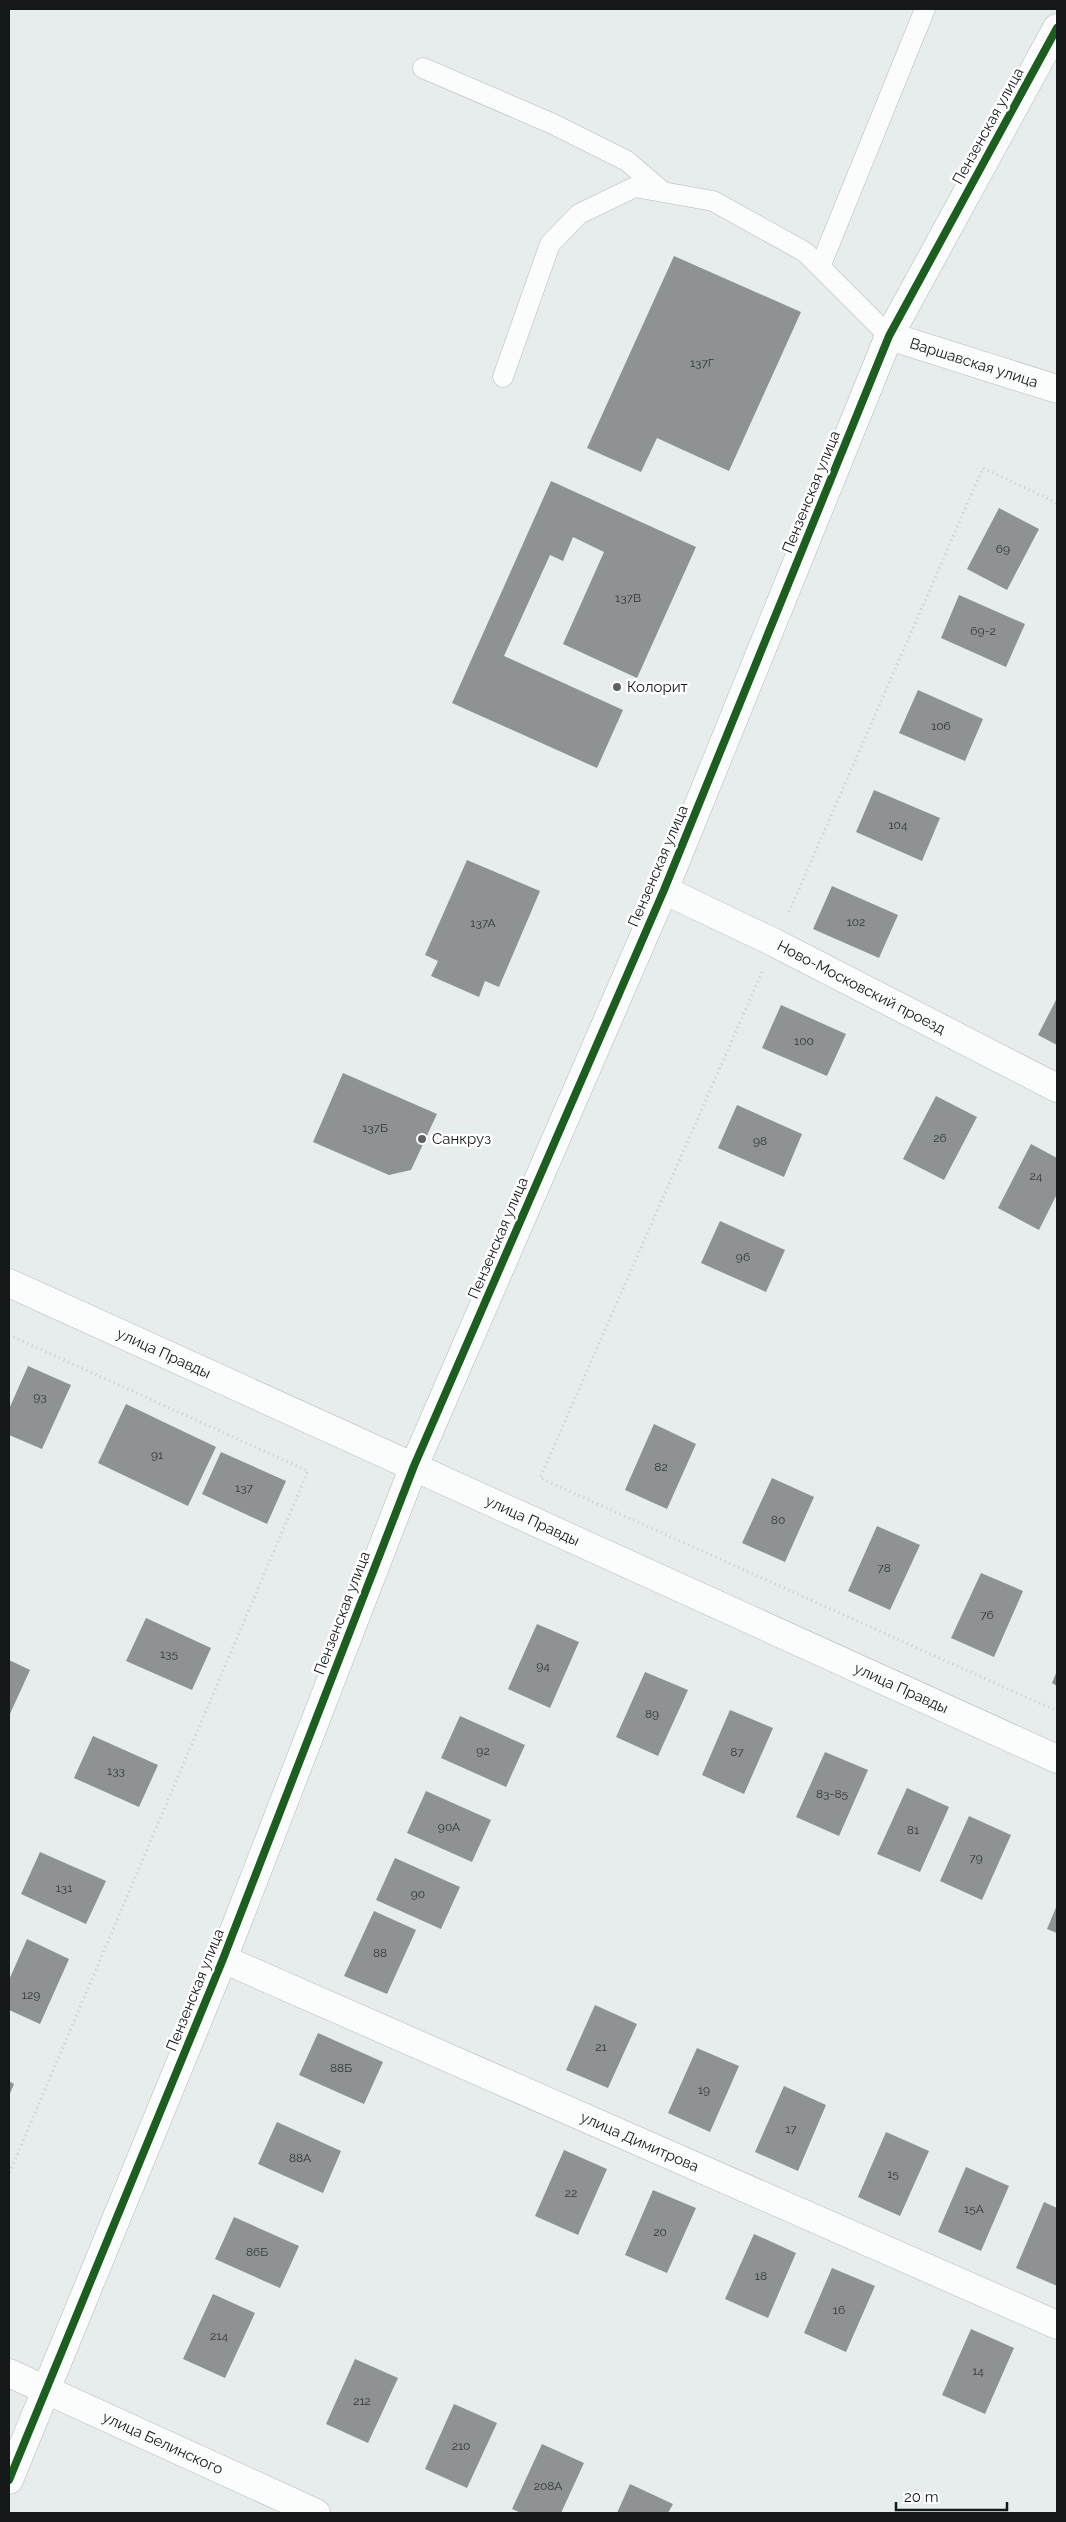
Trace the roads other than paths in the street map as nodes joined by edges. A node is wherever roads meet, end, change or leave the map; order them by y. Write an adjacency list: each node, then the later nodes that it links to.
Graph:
1 (925, 9): 5 (lane)
2 (1057, 28): 6 (street, Пензенская улица)
3 (423, 68): 4 (lane)
4 (663, 192): 5 (lane); 7 (lane)
5 (820, 266): 6 (lane)
6 (889, 336): 8 (street, Варшавская улица); 9 (street, Пензенская улица)
7 (503, 377)
8 (1057, 389)
9 (664, 890): 10 (street, Ново-Московский проезд); 12 (street, Пензенская улица)
10 (1057, 1088)
11 (9, 1282): 12 (street, улица Правды)
12 (414, 1466): 13 (street, улица Правды); 14 (street, Пензенская улица)
13 (1057, 1759)
14 (223, 1959): 15 (street, улица Димитрова); 17 (street, Пензенская улица)
15 (1057, 2326)
16 (9, 2374): 17 (street, улица Белинского)
17 (47, 2391): 18 (street, Пензенская улица); 19 (street, улица Белинского)
18 (9, 2480)
19 (316, 2513)

